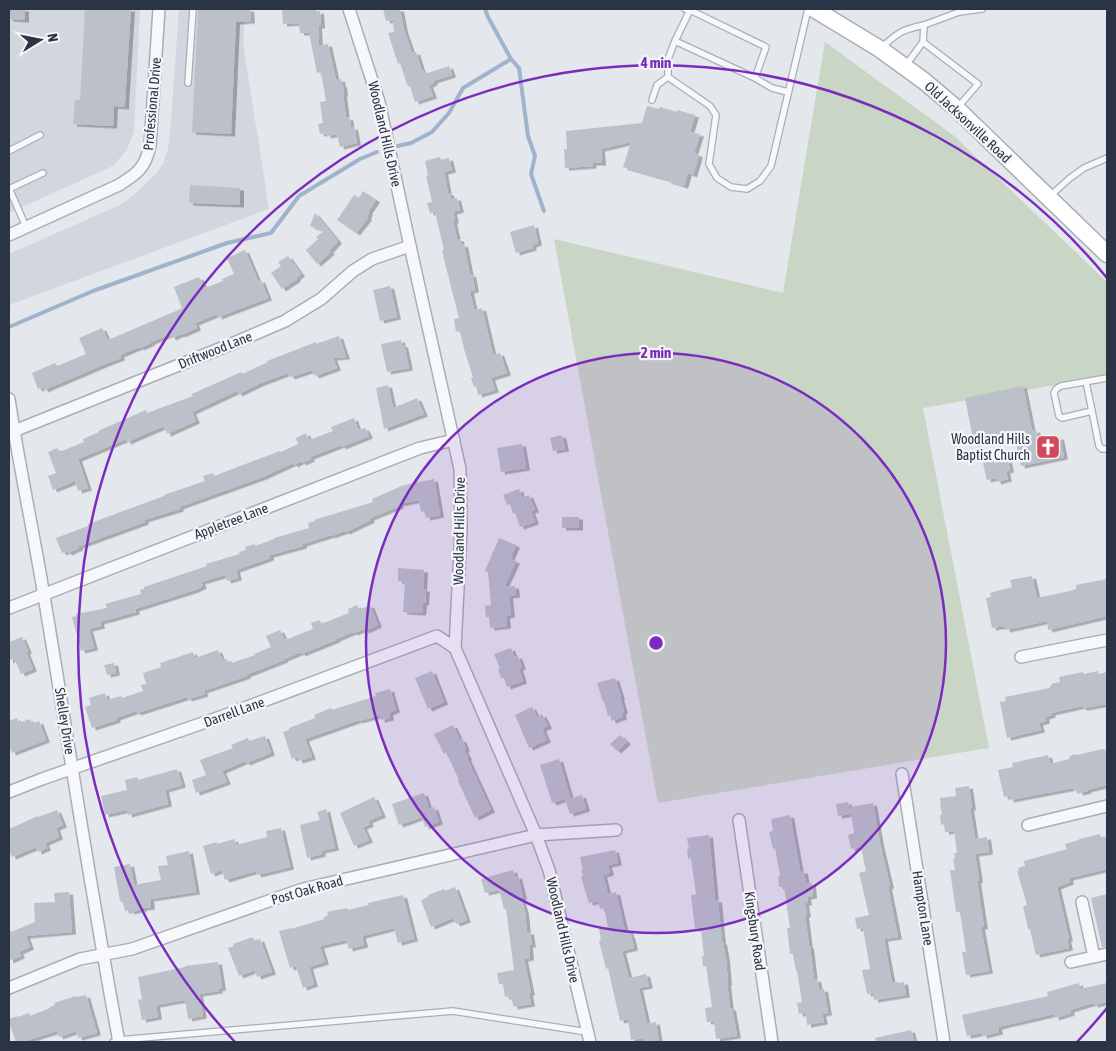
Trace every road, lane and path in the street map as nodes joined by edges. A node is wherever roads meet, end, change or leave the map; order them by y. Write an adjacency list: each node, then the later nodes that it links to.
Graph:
1 (159, 9): 25 (street, Professional Drive)
2 (192, 9): 15 (lane)
3 (349, 9): 27 (street, Woodland Hills Drive)
4 (808, 9): 16 (lane)
5 (982, 9): 8 (lane)
6 (687, 10): 9 (lane); 14 (lane)
7 (825, 11): 11 (main road, Old Jacksonville Road)
8 (924, 26): 10 (lane); 11 (lane)
9 (675, 41): 13 (lane); 14 (lane)
10 (923, 42): 12 (lane); 18 (lane)
11 (880, 49): 12 (main road, Old Jacksonville Road)
12 (905, 66): 18 (main road, Old Jacksonville Road)
13 (668, 77): 16 (lane); 17 (lane)
14 (756, 78): 16 (lane)
15 (188, 83)
16 (788, 92)
17 (652, 100)
18 (956, 108): 24 (main road, Old Jacksonville Road)
19 (40, 135): 20 (lane)
20 (9, 151)
21 (1107, 158): 24 (lane)
22 (43, 172): 23 (lane)
23 (9, 189): 25 (lane)
24 (1049, 197): 28 (main road, Old Jacksonville Road)
25 (26, 227): 26 (street, Professional Drive)
26 (9, 235)
27 (410, 246): 33 (street, Driftwood Lane); 34 (street, Woodland Hills Drive)
28 (1107, 254)
29 (1107, 378): 30 (lane)
30 (1086, 382): 32 (lane); 32 (lane)
31 (9, 399): 33 (street, Shelley Drive)
32 (1092, 411): 35 (lane)
33 (11, 432): 36 (street, Shelley Drive)
34 (454, 440): 36 (street, Appletree Lane); 39 (street, Woodland Hills Drive)
35 (1107, 449)
36 (44, 594): 37 (street, Appletree Lane); 41 (street, Shelley Drive)
37 (9, 608)
38 (1107, 640): 40 (street)
39 (456, 648): 41 (street, Darrell Lane); 48 (street, Woodland Hills Drive)
40 (1021, 657)
41 (72, 769): 43 (street, Darrell Lane); 50 (street, Shelley Drive)
42 (902, 774): 58 (street, Hampton Lane)
43 (9, 792)
44 (1107, 806): 46 (street)
45 (739, 820): 57 (street, Kingsbury Road)
46 (1028, 825)
47 (616, 830): 48 (street, Post Oak Road)
48 (536, 835): 50 (street, Post Oak Road); 55 (street, Woodland Hills Drive)
49 (1082, 902): 52 (street)
50 (103, 954): 54 (street, Post Oak Road); 56 (street, Shelley Drive)
51 (1107, 954): 52 (street)
52 (1094, 957): 53 (street)
53 (1071, 962)
54 (9, 988)
55 (589, 1037): 56 (lane)
56 (117, 1041)
57 (772, 1042)
58 (944, 1042)

